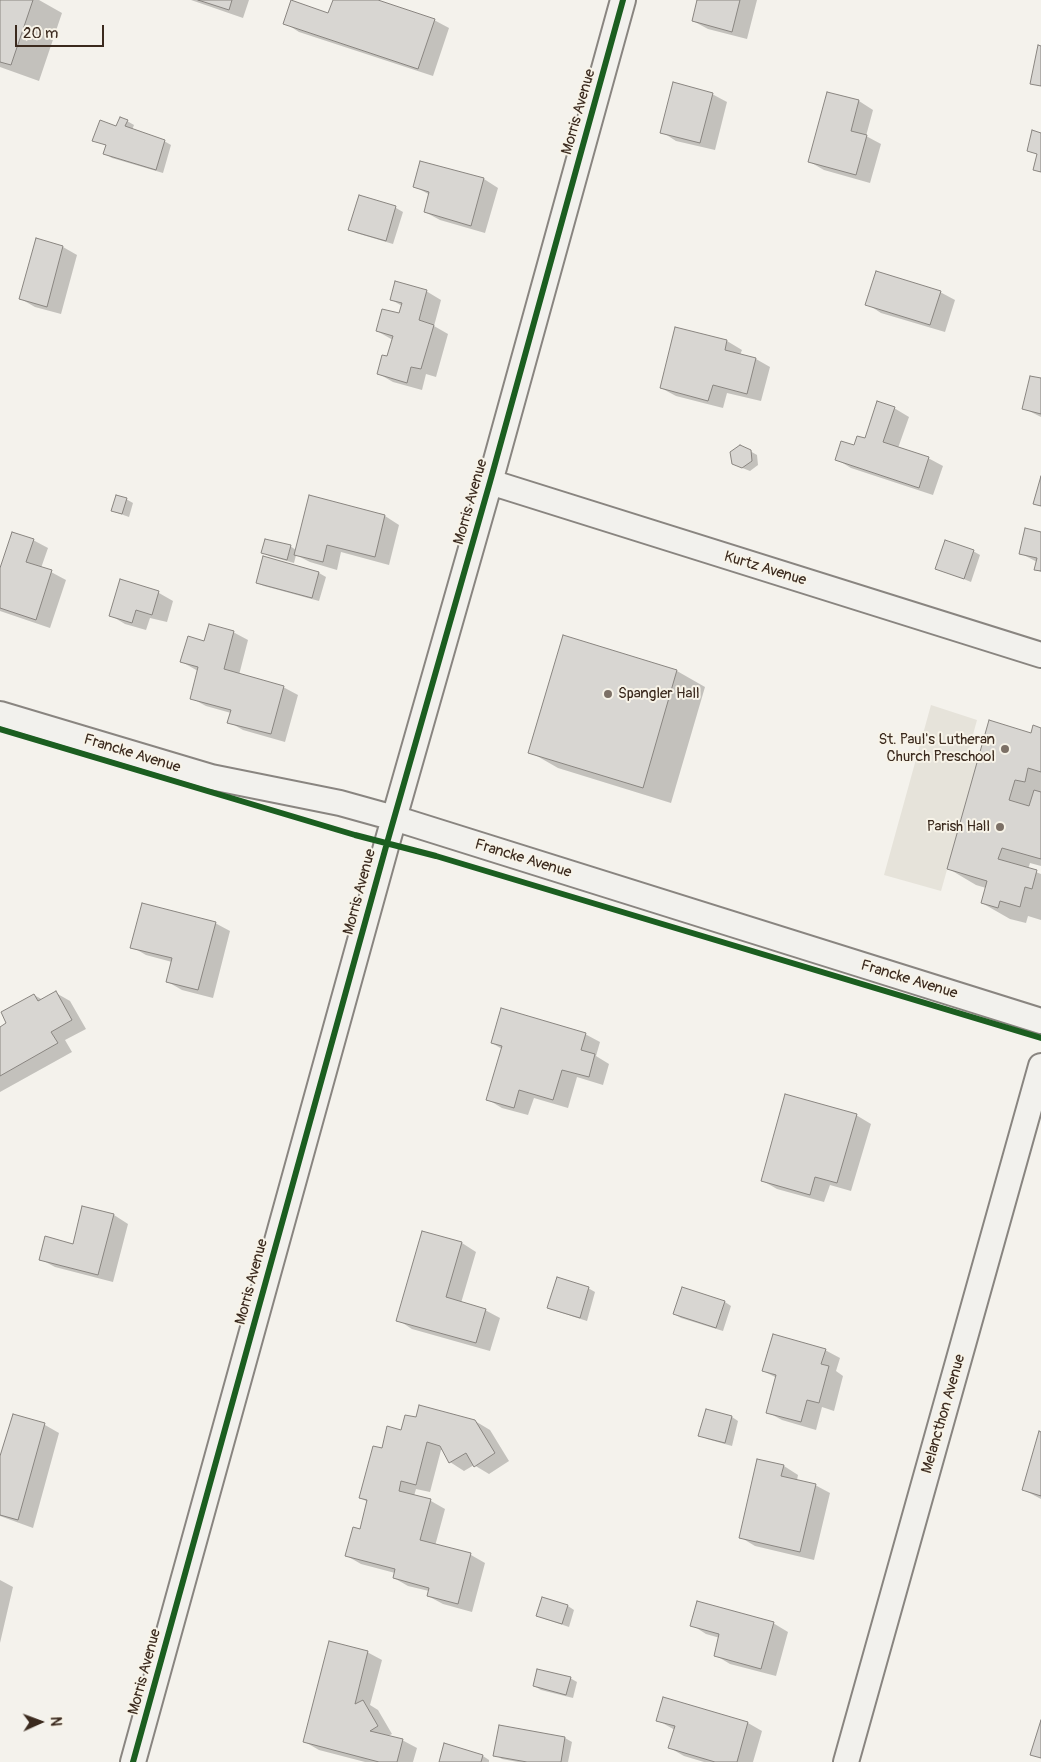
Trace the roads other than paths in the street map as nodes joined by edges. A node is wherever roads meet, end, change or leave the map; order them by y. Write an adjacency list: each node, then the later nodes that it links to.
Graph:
1 (623, 0): 2 (street, Morris Avenue)
2 (490, 482): 3 (street, Kurtz Avenue); 5 (street, Morris Avenue)
3 (1041, 655)
4 (0, 714): 5 (street, Francke Avenue)
5 (394, 818): 6 (street, Francke Avenue); 8 (street, Morris Avenue)
6 (1041, 1021)
7 (1041, 1066): 9 (street, Melancthon Avenue)
8 (133, 1762)
9 (846, 1762)

